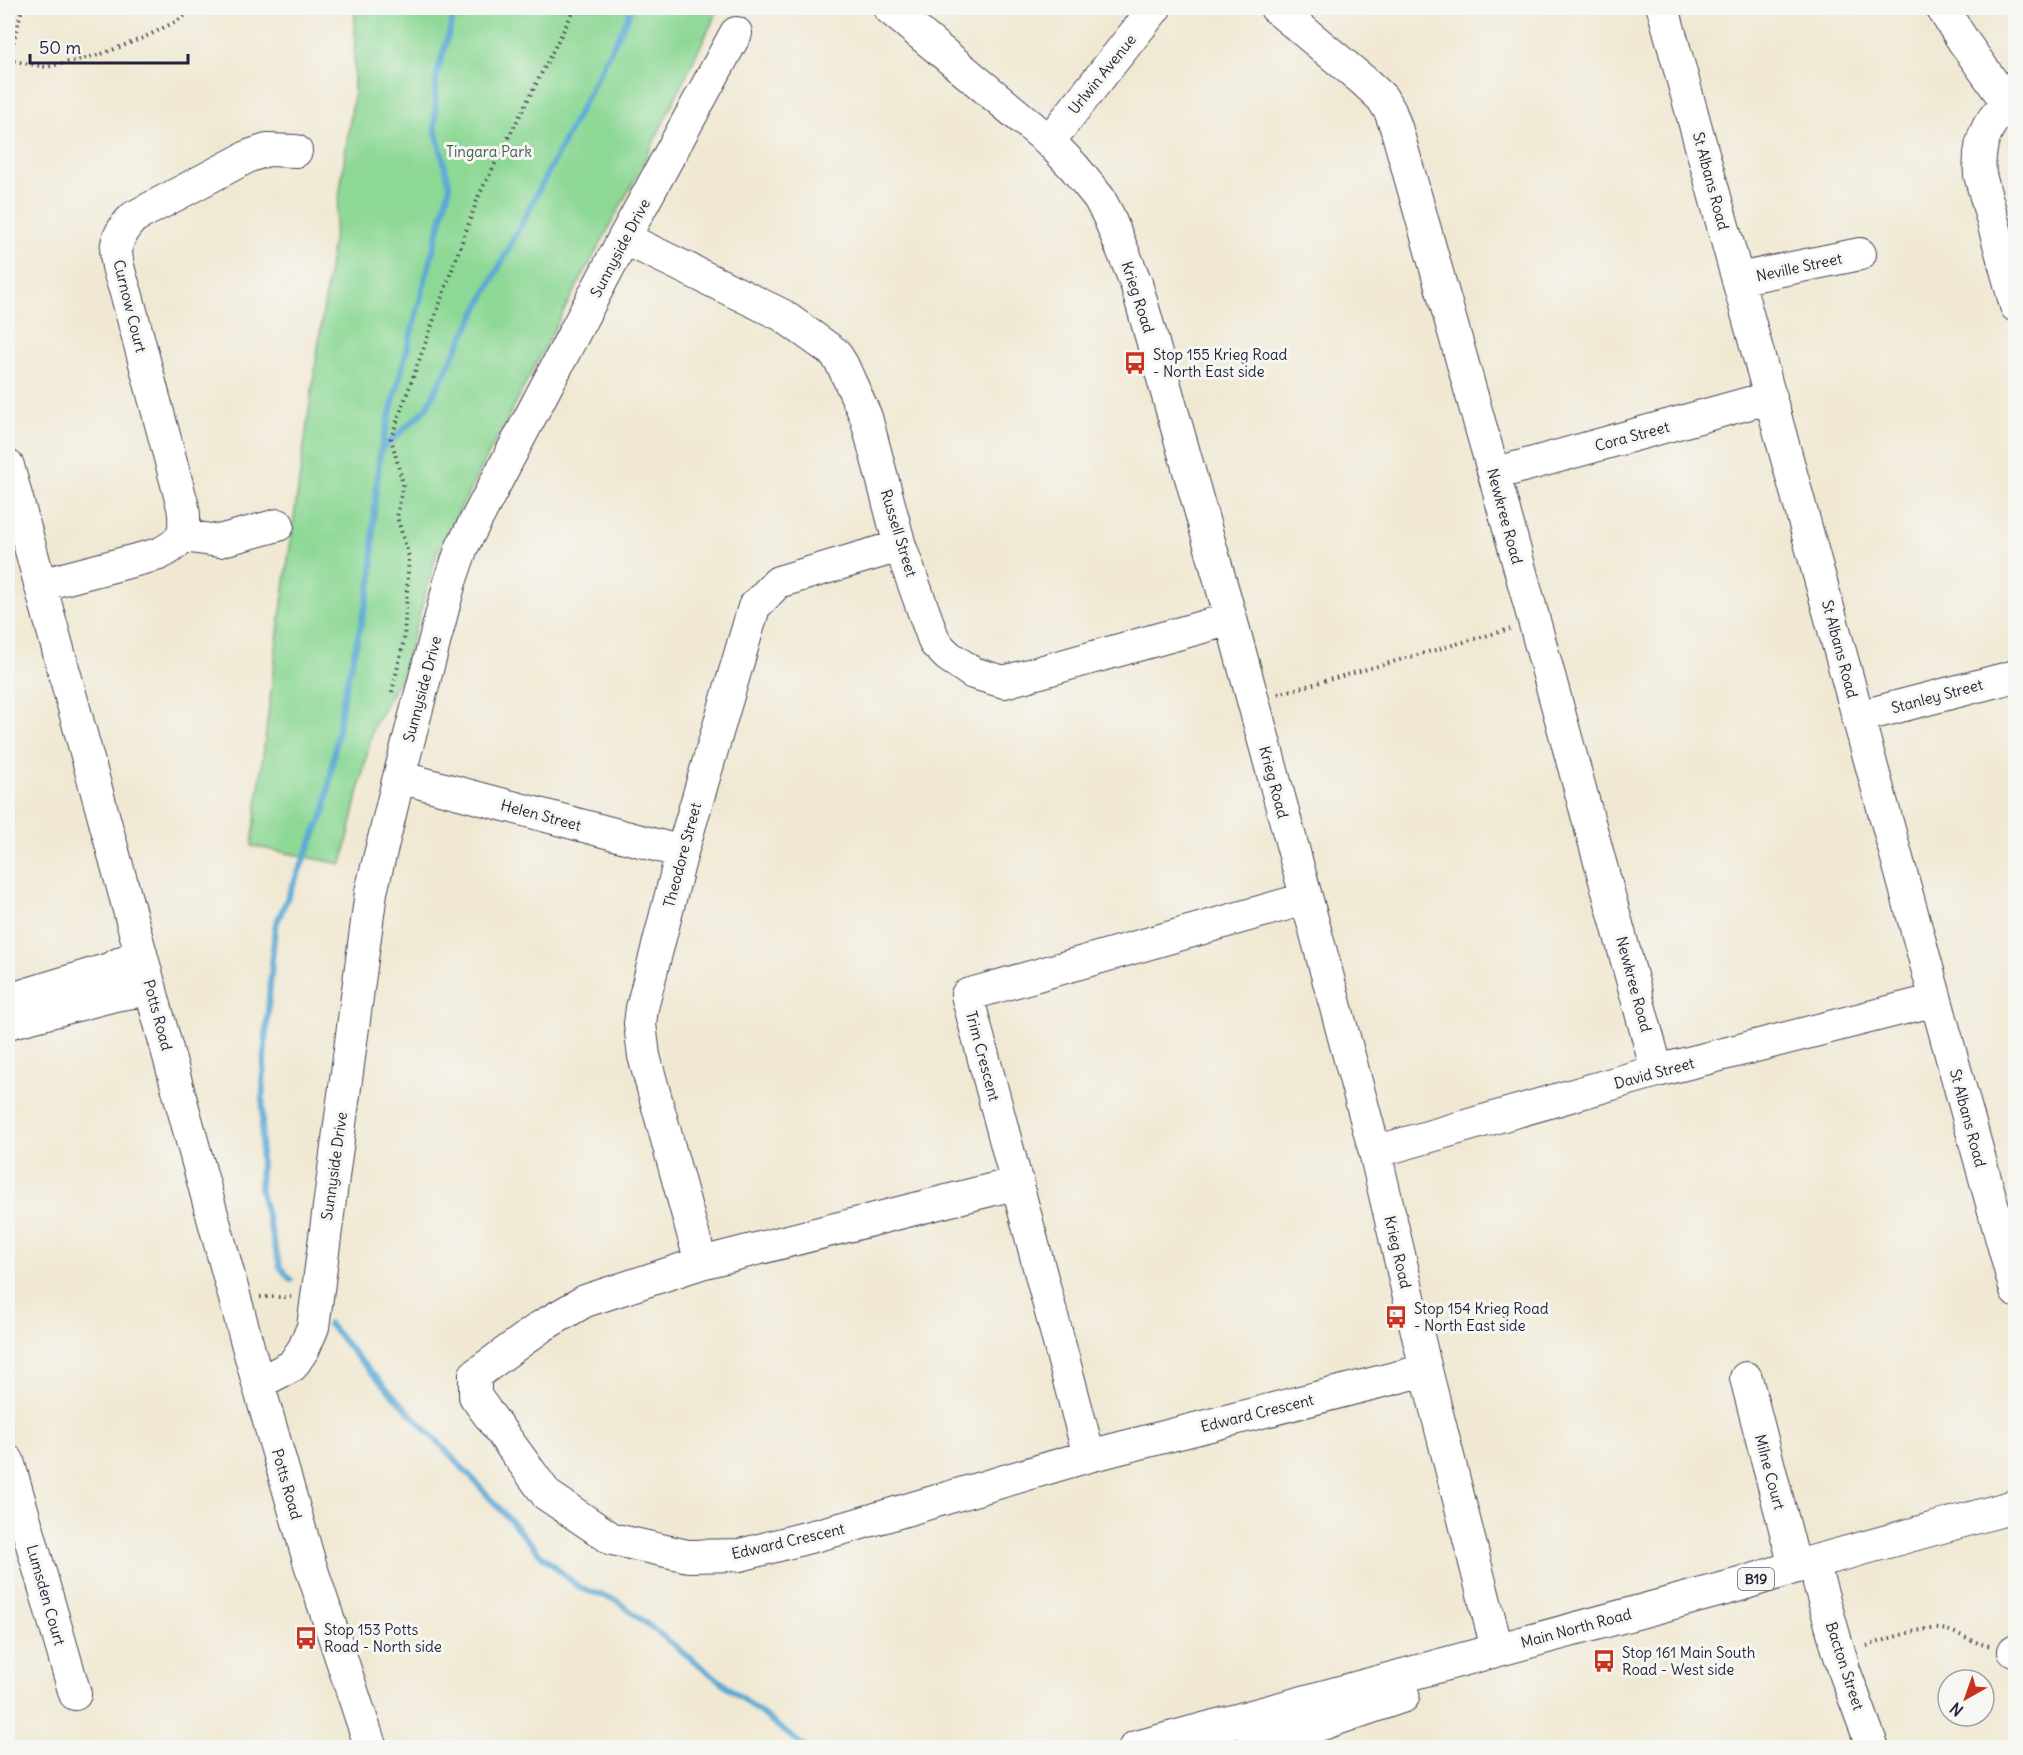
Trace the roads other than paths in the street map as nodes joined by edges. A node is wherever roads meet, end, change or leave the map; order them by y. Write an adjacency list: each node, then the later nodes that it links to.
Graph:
1 (889, 8): 8 (street, Krieg Road)
2 (1155, 8): 8 (street, Urlwin Avenue)
3 (1276, 8): 16 (street, Newkree Road)
4 (1663, 8): 12 (street, St Albans Road)
5 (1942, 8): 7 (street)
6 (736, 33): 10 (street, Sunnyside Drive)
7 (2012, 101): 13 (street)
8 (1049, 141): 21 (street, Krieg Road)
9 (296, 151): 18 (street, Curnow Court)
10 (624, 238): 19 (street, Russell Street); 24 (street, Sunnyside Drive)
11 (1860, 254): 12 (street, Neville Street)
12 (1738, 279): 14 (street, St Albans Road)
13 (2016, 306)
14 (1771, 397): 16 (street, Cora Street); 23 (street, St Albans Road)
15 (8, 466): 20 (street, Potts Road)
16 (1494, 474): 32 (street, Newkree Road)
17 (278, 525): 18 (street)
18 (183, 536): 20 (street)
19 (900, 546): 21 (street, Russell Street); 25 (street, Theodore Street)
20 (40, 585): 27 (street, Potts Road)
21 (1231, 619): 26 (street, Krieg Road)
22 (2016, 676): 23 (street, Stanley Street)
23 (1858, 717): 30 (street, St Albans Road)
24 (399, 777): 25 (street, Helen Street); 39 (street, Sunnyside Drive)
25 (682, 852): 35 (street, Theodore Street)
26 (1305, 899): 33 (street, Krieg Road); 34 (street, Trim Crescent)
27 (141, 953): 28 (street, Potts Road); 29 (street)
28 (151, 989): 31 (street); 39 (street, Potts Road)
29 (8, 1000)
30 (1936, 1000): 32 (street, David Street); 36 (street, St Albans Road)
31 (8, 1023)
32 (1657, 1071): 33 (street, David Street)
33 (1375, 1152): 37 (street, Krieg Road)
34 (1018, 1184): 35 (street, Edward Crescent); 40 (street, Trim Crescent)
35 (701, 1263): 40 (street, Edward Crescent)
36 (2016, 1291)
37 (1426, 1370): 40 (street, Edward Crescent); 46 (street, Krieg Road)
38 (1746, 1378): 45 (street, Milne Court)
39 (258, 1383): 44 (street, Potts Road)
40 (1089, 1456)
41 (8, 1461): 49 (street, Lumsden Court)
42 (2016, 1506): 45 (main road, Main North Road / B19)
43 (2016, 1528): 45 (main road, Main North Road / B19)
44 (310, 1564): 50 (street, Potts Road); 51 (street, Potts Road)
45 (1807, 1575): 46 (main road, Main North Road / B19); 47 (main road, Main North Road / B19); 54 (street, Bacton Street)
46 (1497, 1649): 47 (main road); 48 (main road); 52 (main road, Main North Road / B19)
47 (1543, 1659): 48 (main road, Main North Road / B19)
48 (1471, 1678): 53 (main road, Main North Road / B19)
49 (75, 1694)
50 (356, 1748)
51 (371, 1748)
52 (1136, 1748)
53 (1250, 1748)
54 (1873, 1748)

